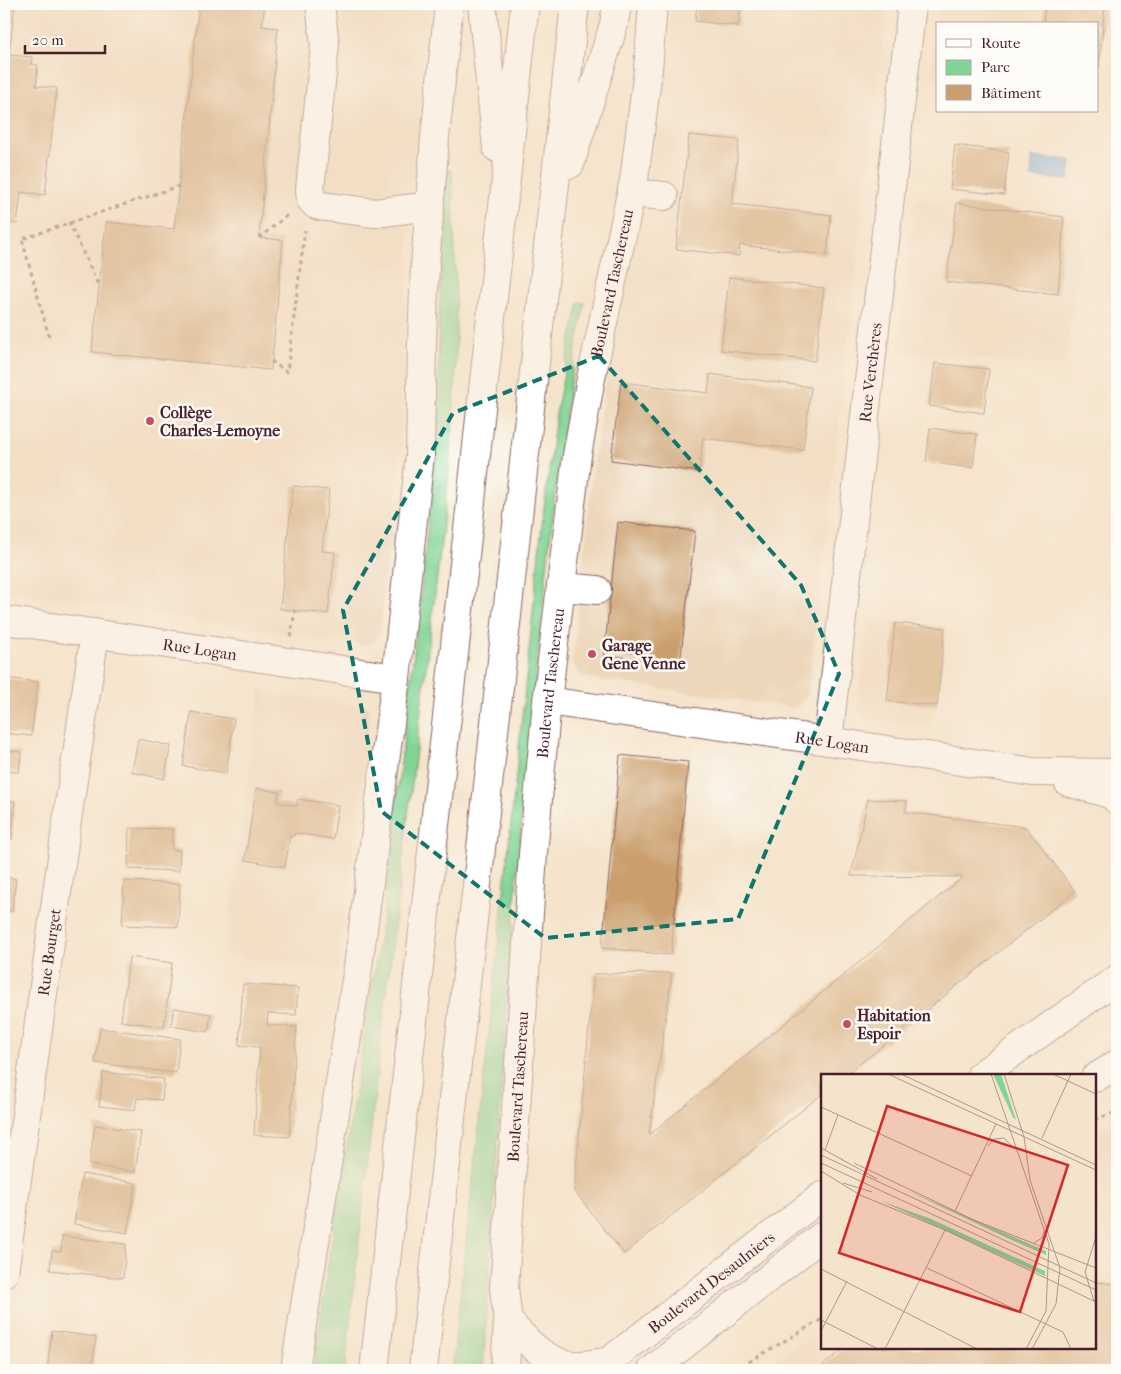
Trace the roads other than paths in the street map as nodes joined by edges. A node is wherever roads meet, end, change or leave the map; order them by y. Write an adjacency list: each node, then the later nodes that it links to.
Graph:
1 (322, 4): 12 (main road)
2 (449, 4): 12 (main road)
3 (482, 4): 11 (main road)
4 (525, 4): 11 (main road)
5 (575, 4): 13 (main road)
6 (617, 4): 13 (main road)
7 (652, 4): 9 (main road, Boulevard Taschereau)
8 (912, 4): 20 (main road, Rue Verchères)
9 (632, 193): 10 (main road); 14 (main road, Boulevard Taschereau)
10 (664, 196)
11 (503, 202): 34 (main road)
12 (430, 210): 18 (main road)
13 (550, 228): 35 (main road)
14 (561, 587): 15 (main road); 19 (main road, Boulevard Taschereau)
15 (597, 590)
16 (4, 620): 17 (main road, Rue Logan)
17 (95, 634): 18 (main road, Rue Logan); 30 (main road, Rue Bourget)
18 (396, 678): 33 (main road)
19 (547, 701): 20 (main road, Rue Logan); 31 (main road, Boulevard Taschereau)
20 (828, 740): 21 (main road, Rue Logan)
21 (1033, 772): 22 (main road, Rue Logan); 23 (main road)
22 (1117, 773)
23 (1117, 800)
24 (1117, 958): 26 (main road)
25 (1117, 979): 26 (main road)
26 (1075, 1008): 27 (main road)
27 (982, 1074)
28 (821, 1197): 32 (main road, Boulevard Desaulniers)
29 (821, 1237): 37 (main road, Boulevard Desaulniers)
30 (4, 1273)
31 (508, 1321): 32 (main road); 36 (main road, Boulevard Taschereau)
32 (605, 1366)
33 (295, 1370)
34 (374, 1370)
35 (423, 1370)
36 (505, 1370)
37 (652, 1370)

